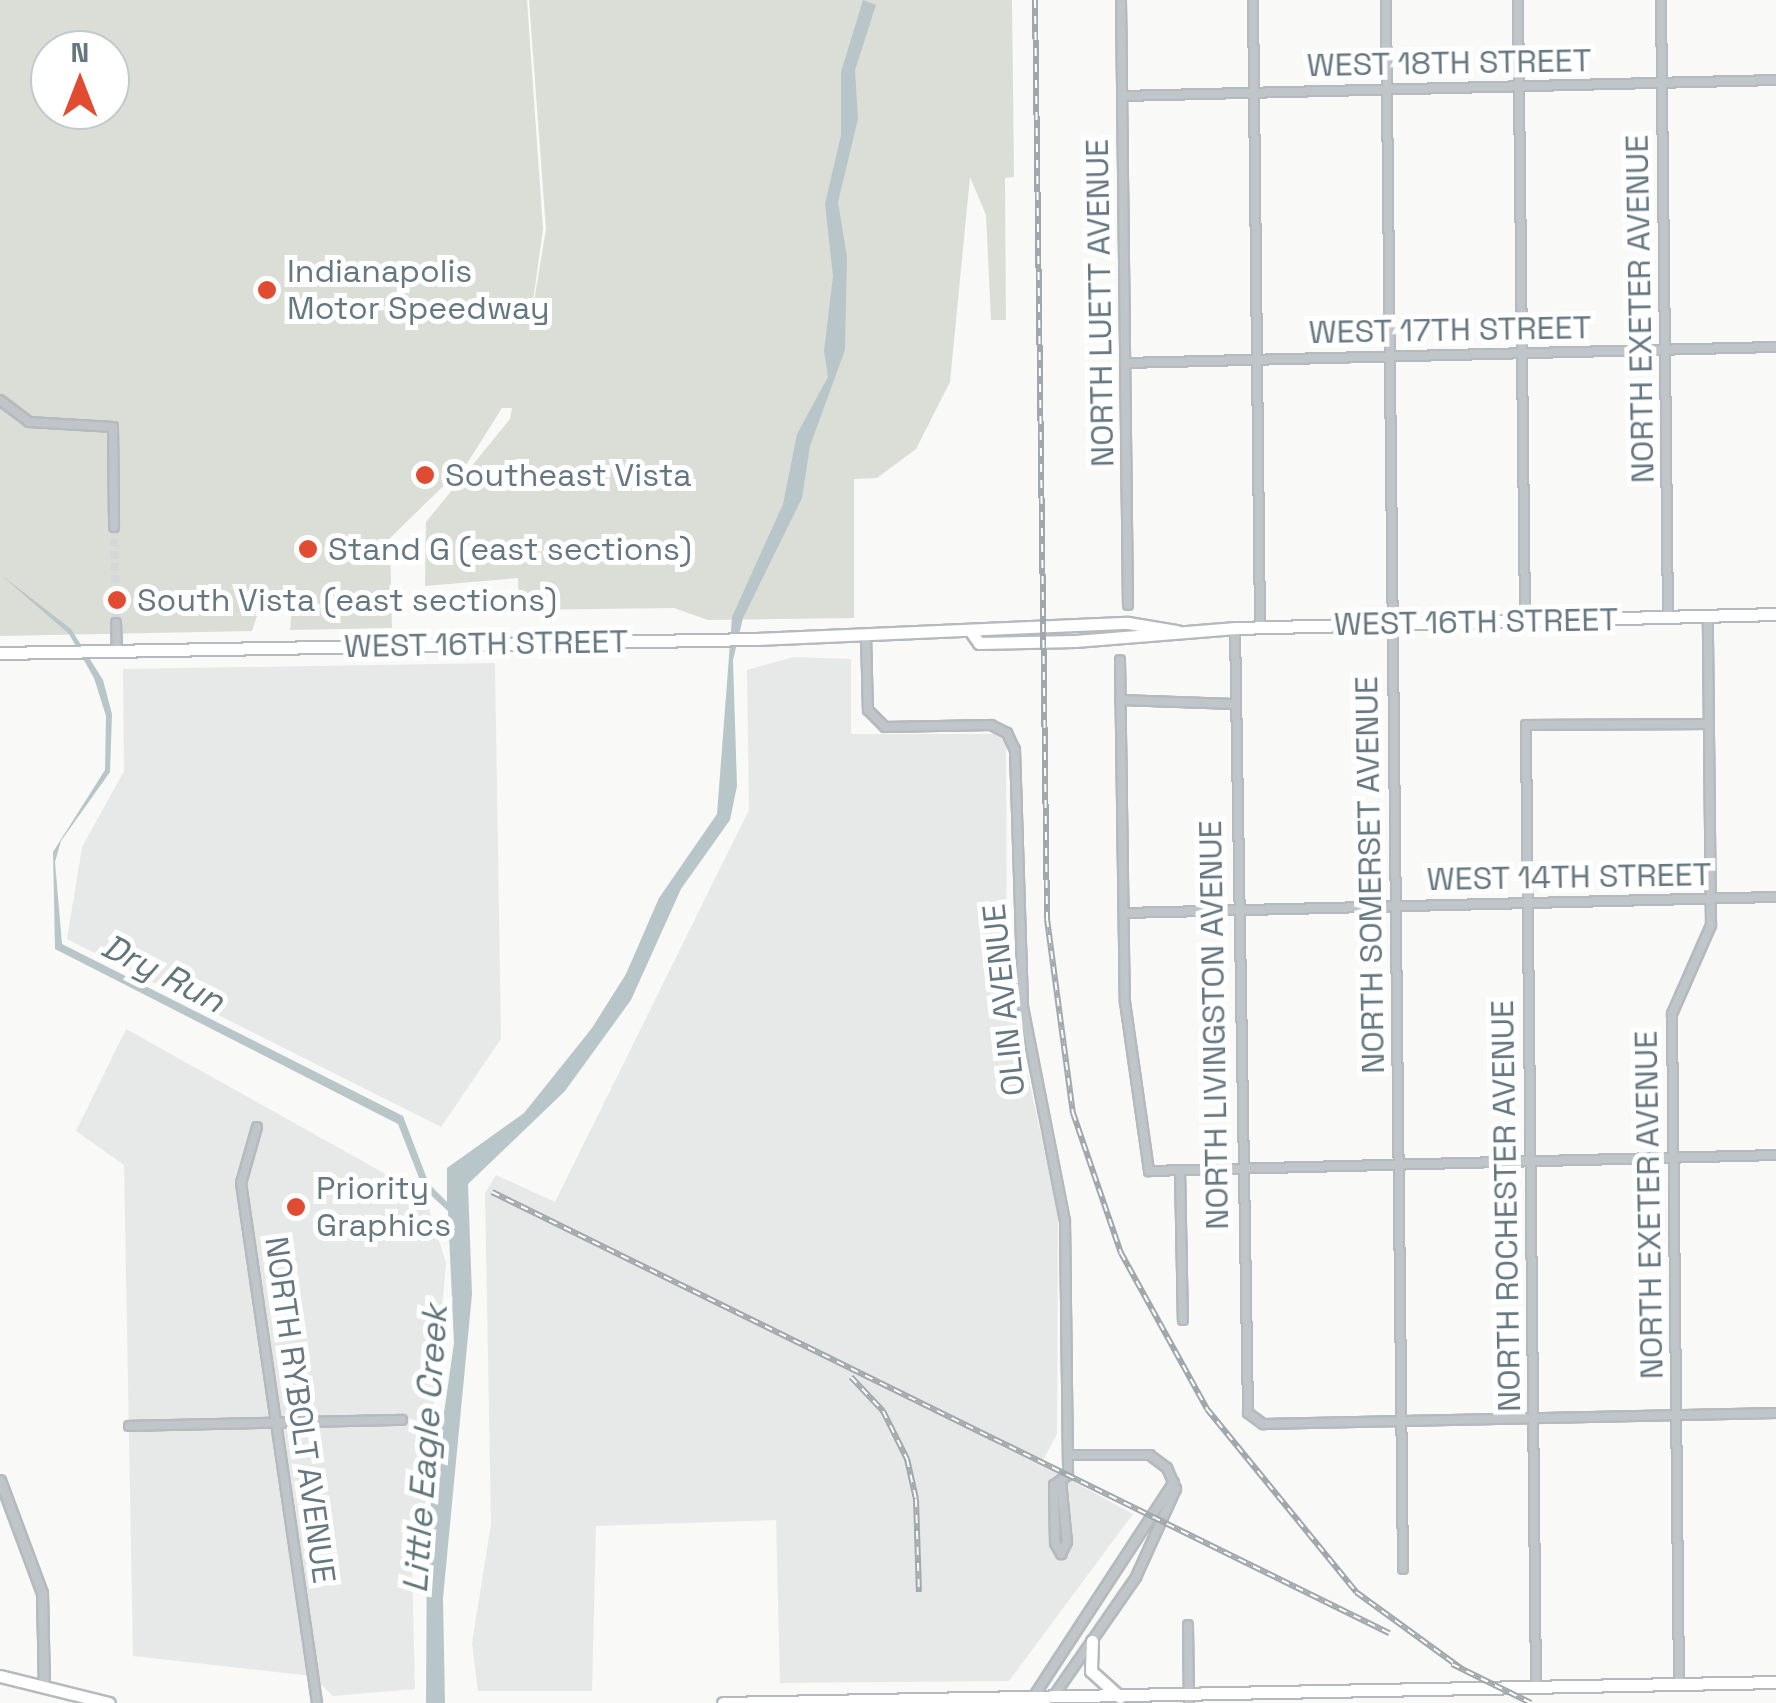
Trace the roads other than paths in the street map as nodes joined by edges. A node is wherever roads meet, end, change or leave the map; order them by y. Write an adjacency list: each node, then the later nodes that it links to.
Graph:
1 (1121, 0): 11 (street, NORTH LUETT AVENUE)
2 (1253, 0): 10 (street)
3 (1386, 0): 9 (street, NORTH SOMERSET AVENUE)
4 (1518, 0): 8 (street)
5 (1662, 0): 7 (street, NORTH EXETER AVENUE)
6 (1776, 80): 7 (street, WEST 18TH STREET)
7 (1662, 83): 8 (street, WEST 18TH STREET); 13 (street, NORTH EXETER AVENUE)
8 (1519, 86): 9 (street, WEST 18TH STREET); 14 (street)
9 (1387, 89): 10 (street, WEST 18TH STREET); 15 (street, NORTH SOMERSET AVENUE)
10 (1254, 93): 11 (street, WEST 18TH STREET); 16 (street)
11 (1122, 96): 17 (street, NORTH LUETT AVENUE)
12 (1776, 347): 13 (street, WEST 17TH STREET)
13 (1665, 350): 14 (street, WEST 17TH STREET); 23 (street, NORTH EXETER AVENUE)
14 (1522, 354): 15 (street, WEST 17TH STREET); 24 (street)
15 (1390, 357): 16 (street, WEST 17TH STREET); 26 (street, NORTH SOMERSET AVENUE)
16 (1258, 360): 17 (street, WEST 17TH STREET); 27 (street)
17 (1126, 363): 20 (street, NORTH LUETT AVENUE)
18 (0, 400): 19 (street)
19 (114, 527)
20 (1128, 604)
21 (1776, 614): 22 (main road, WEST 16TH STREET)
22 (1708, 616): 23 (main road, WEST 16TH STREET); 35 (street, NORTH EXETER AVENUE)
23 (1668, 617): 24 (main road, WEST 16TH STREET)
24 (1524, 620): 26 (main road, WEST 16TH STREET)
25 (116, 623): 30 (street)
26 (1392, 624): 27 (main road, WEST 16TH STREET); 39 (street, NORTH SOMERSET AVENUE)
27 (1260, 627): 28 (main road, WEST 16TH STREET)
28 (1234, 628): 29 (main road, WEST 16TH STREET); 34 (street, NORTH LIVINGSTON AVENUE)
29 (866, 636): 30 (main road, WEST 16TH STREET); 57 (street, OLIN AVENUE)
30 (116, 652): 31 (main road, WEST 16TH STREET)
31 (0, 654)
32 (1120, 660): 33 (street)
33 (1120, 700): 34 (street); 41 (street)
34 (1234, 704): 40 (street, NORTH LIVINGSTON AVENUE)
35 (1709, 724): 37 (street, NORTH EXETER AVENUE); 38 (street, NORTH ROCHESTER AVENUE)
36 (1776, 897): 37 (street, WEST 14TH STREET)
37 (1712, 899): 38 (street, WEST 14TH STREET); 44 (street, NORTH EXETER AVENUE)
38 (1528, 903): 39 (street, WEST 14TH STREET); 45 (street, NORTH ROCHESTER AVENUE)
39 (1396, 906): 40 (street, WEST 14TH STREET); 46 (street, NORTH SOMERSET AVENUE)
40 (1237, 910): 41 (street, WEST 14TH STREET); 47 (street, NORTH LIVINGSTON AVENUE)
41 (1124, 913): 48 (street)
42 (258, 1127): 54 (street, NORTH RYBOLT AVENUE)
43 (1776, 1156): 44 (street)
44 (1674, 1158): 45 (street); 51 (street, NORTH EXETER AVENUE)
45 (1530, 1162): 46 (street); 52 (street, NORTH ROCHESTER AVENUE)
46 (1398, 1164): 47 (street); 55 (street, NORTH SOMERSET AVENUE)
47 (1240, 1168): 48 (street); 55 (street, NORTH LIVINGSTON AVENUE)
48 (1180, 1170): 49 (street)
49 (1183, 1320)
50 (1776, 1413): 51 (street)
51 (1676, 1416): 52 (street); 66 (street, NORTH EXETER AVENUE)
52 (1533, 1418): 55 (street); 68 (street, NORTH ROCHESTER AVENUE)
53 (402, 1420): 54 (street)
54 (276, 1422): 56 (street); 78 (street, NORTH RYBOLT AVENUE)
55 (1401, 1422): 61 (street, NORTH SOMERSET AVENUE)
56 (129, 1426)
57 (1068, 1455): 59 (street, OLIN AVENUE); 60 (street)
58 (0, 1480): 67 (street)
59 (1060, 1481): 59 (street, OLIN AVENUE)
60 (1174, 1482): 63 (street); 74 (street)
61 (1404, 1569)
62 (1188, 1625): 72 (street)
63 (1092, 1641): 70 (main road); 73 (street)
64 (0, 1676): 67 (main road)
65 (1776, 1682): 66 (main road)
66 (1679, 1684): 68 (main road)
67 (44, 1687): 77 (main road)
68 (1536, 1687): 69 (main road)
69 (1449, 1689): 71 (main road); 80 (street)
70 (1120, 1696): 72 (main road); 73 (main road)
71 (1319, 1698): 72 (main road)
72 (1188, 1699)
73 (1051, 1700): 74 (main road)
74 (1031, 1701): 76 (main road)
75 (913, 1702): 76 (main road); 79 (main road)
76 (975, 1702)
77 (109, 1703)
78 (317, 1703)
79 (723, 1703)
80 (1449, 1703)

